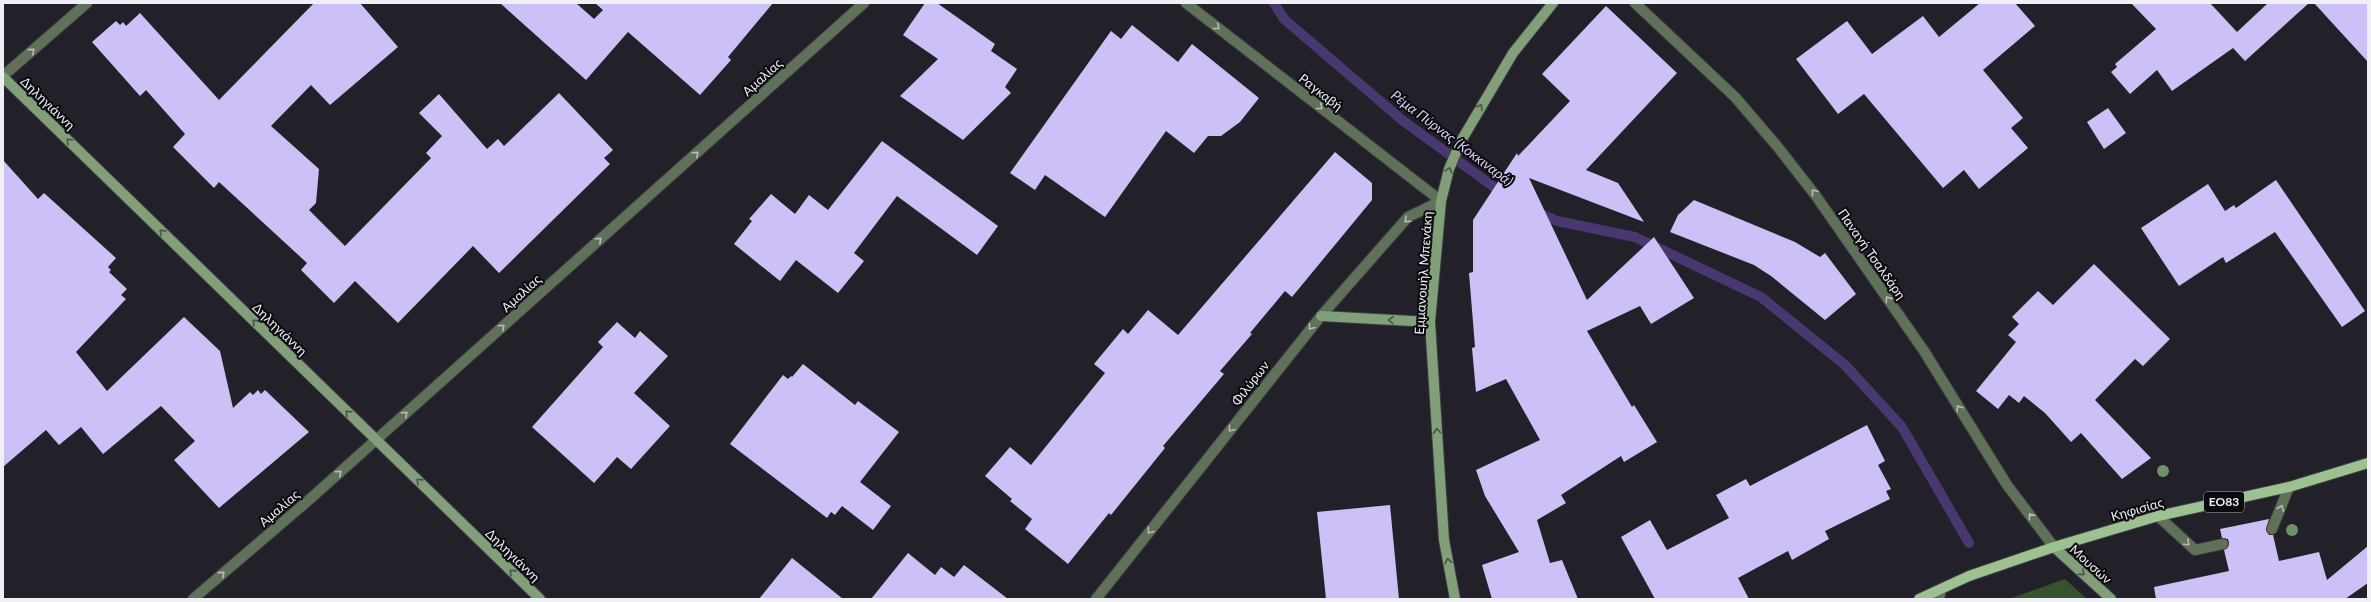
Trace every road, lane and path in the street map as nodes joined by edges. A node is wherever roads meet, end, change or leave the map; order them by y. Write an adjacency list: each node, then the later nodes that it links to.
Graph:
1 (87, 3): 6 (street, one-way to 1)
2 (864, 3): 10 (street, Αμαλίας, one-way to 2)
3 (1186, 3): 7 (street, Ραγκαβή, one-way to 7)
4 (1553, 3): 7 (street, Εμμανουήλ Μπενάκη, one-way to 4)
5 (1634, 3): 16 (street, Παναγή Τσαλδάρη, one-way to 5)
6 (3, 77): 10 (street, Δηληγιάννη, one-way to 6)
7 (1441, 201): 8 (street, Φιλύρων, one-way to 8); 9 (street, Εμμανουήλ Μπενάκη)
8 (1321, 316): 9 (street, one-way to 8); 20 (street, Φιλύρων, one-way to 20)
9 (1430, 322): 21 (street, Εμμανουήλ Μπενάκη, one-way to 9)
10 (376, 440): 18 (street, Αμαλίας, one-way to 10); 19 (street, Δηληγιάννη, one-way to 10)
11 (2368, 463): 12 (main road, Κηφισίας / ΕΟ83)
12 (2289, 487): 13 (main road, Κηφισίας / ΕΟ83); 14 (street, one-way to 12)
13 (2158, 516): 15 (street, one-way to 15); 16 (main road, Κηφισίας / ΕΟ83)
14 (2272, 529)
15 (2223, 544)
16 (2054, 547): 17 (main road, Κηφισίας / ΕΟ83); 23 (street, Μουσών, one-way to 23)
17 (1940, 594): 22 (main road, Κηφισίας / ΕΟ83)
18 (193, 599)
19 (540, 599)
20 (1096, 599)
21 (1455, 599)
22 (1919, 599)
23 (2111, 599)

